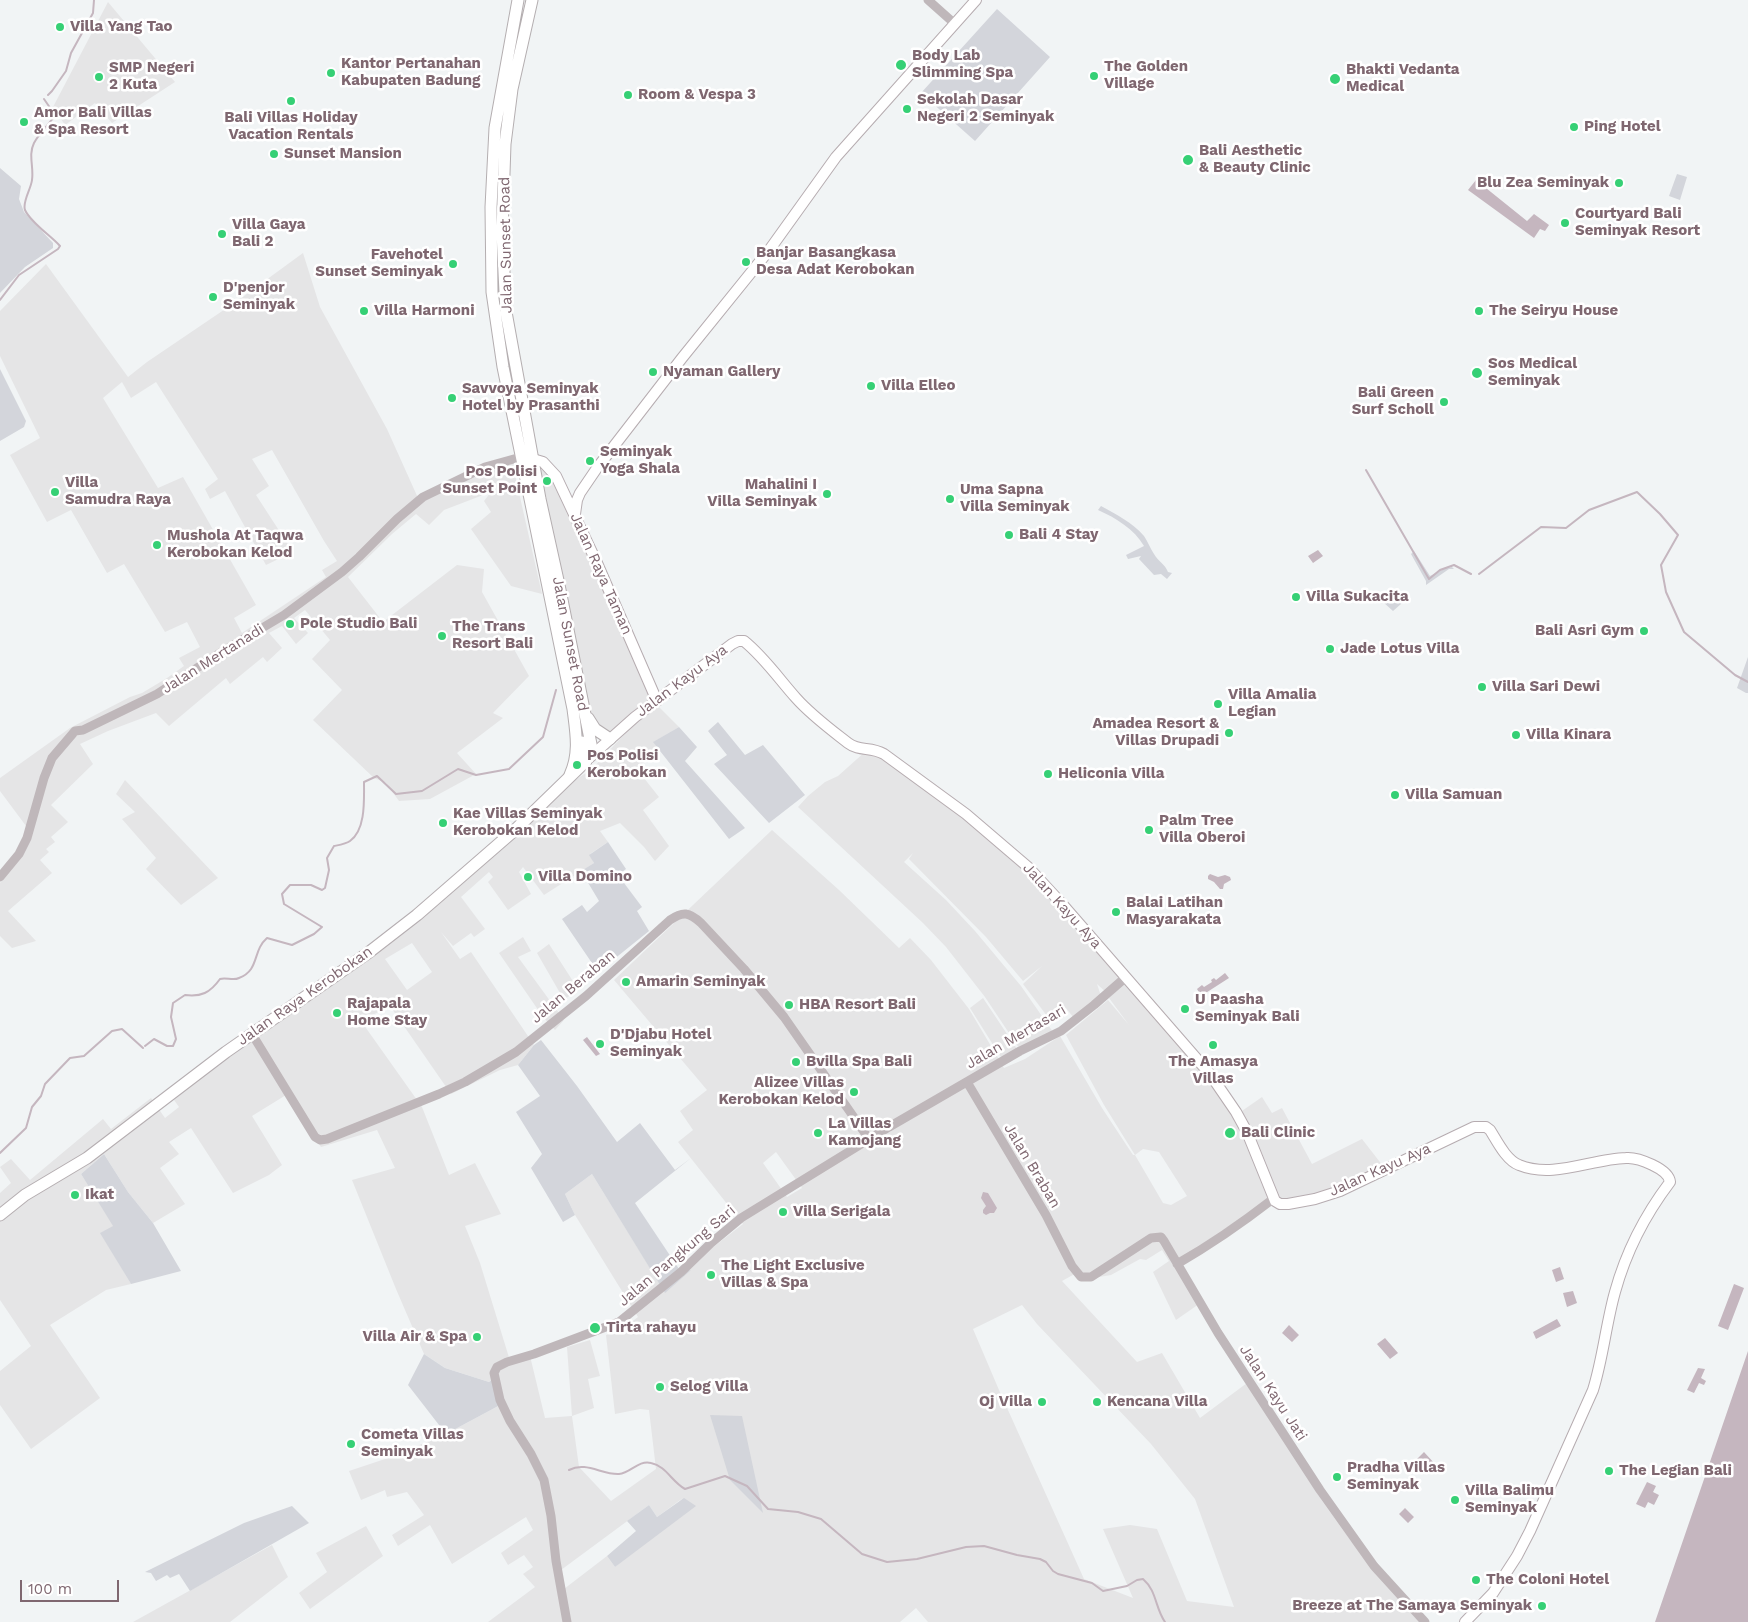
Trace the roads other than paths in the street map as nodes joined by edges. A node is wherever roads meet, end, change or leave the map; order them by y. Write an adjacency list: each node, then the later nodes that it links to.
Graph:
1 (518, 0): 6 (main road, Jalan Sunset Road)
2 (532, 0): 6 (main road, Jalan Sunset Road)
3 (928, 0): 5 (street)
4 (976, 0): 5 (main road)
5 (955, 24): 7 (main road)
6 (526, 457): 7 (main road, Jalan Raya Taman); 9 (main road, Jalan Sunset Road); 13 (street, Jalan Mertanadi)
7 (575, 514): 8 (main road, Jalan Raya Taman)
8 (657, 701): 10 (main road, Jalan Kayu Aya); 14 (main road, Jalan Kayu Aya)
9 (577, 706): 10 (main road); 11 (main road); 12 (main road)
10 (611, 738): 11 (main road, Jalan Kayu Aya)
11 (589, 758): 12 (main road, Jalan Raya Kerobokan)
12 (570, 775): 15 (main road, Jalan Raya Kerobokan)
13 (0, 877)
14 (1126, 977): 16 (street, Jalan Mertasari); 18 (main road, Jalan Kayu Aya)
15 (252, 1034): 17 (street, Jalan Beraban); 19 (main road, Jalan Raya Kerobokan)
16 (967, 1082): 17 (street, Jalan Pangkung Sari); 21 (street, Jalan Braban)
17 (869, 1139): 22 (street, Jalan Pangkung Sari)
18 (1275, 1201): 20 (street); 24 (main road, Jalan Kayu Aya)
19 (0, 1215)
20 (1177, 1264): 21 (street, Jalan Kayu Jati); 23 (street, Jalan Kayu Jati)
21 (1072, 1266)
22 (567, 1622)
23 (1425, 1622)
24 (1465, 1622)

